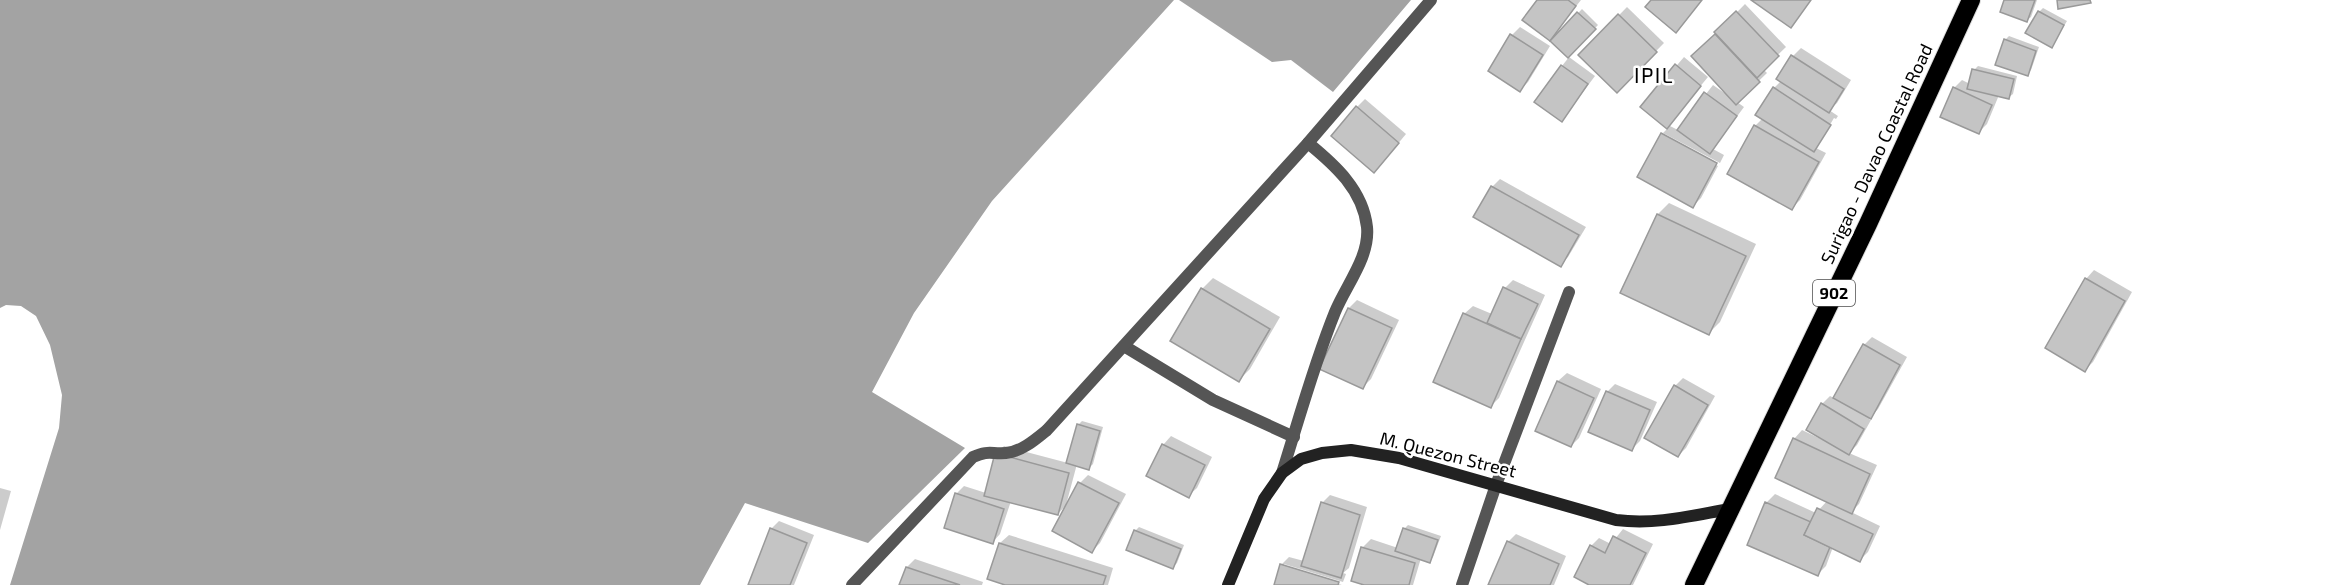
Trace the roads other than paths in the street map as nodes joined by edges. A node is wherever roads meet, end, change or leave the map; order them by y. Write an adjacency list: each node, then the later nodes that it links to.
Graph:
1 (1431, 0): 3 (street)
2 (1971, 0): 9 (highway, Surigao - Davao Coastal Road / 902)
3 (1308, 143): 5 (street); 6 (street)
4 (1569, 292): 8 (street)
5 (1124, 346): 6 (street); 10 (street)
6 (1294, 437): 7 (street)
7 (1282, 473): 8 (street, M. Quezon Street); 11 (street, M. Quezon Street)
8 (1496, 485): 9 (street, M. Quezon Street); 12 (street)
9 (1730, 509): 13 (highway, Surigao - Davao Coastal Road / 902)
10 (852, 585)
11 (1228, 585)
12 (1462, 585)
13 (1694, 585)

